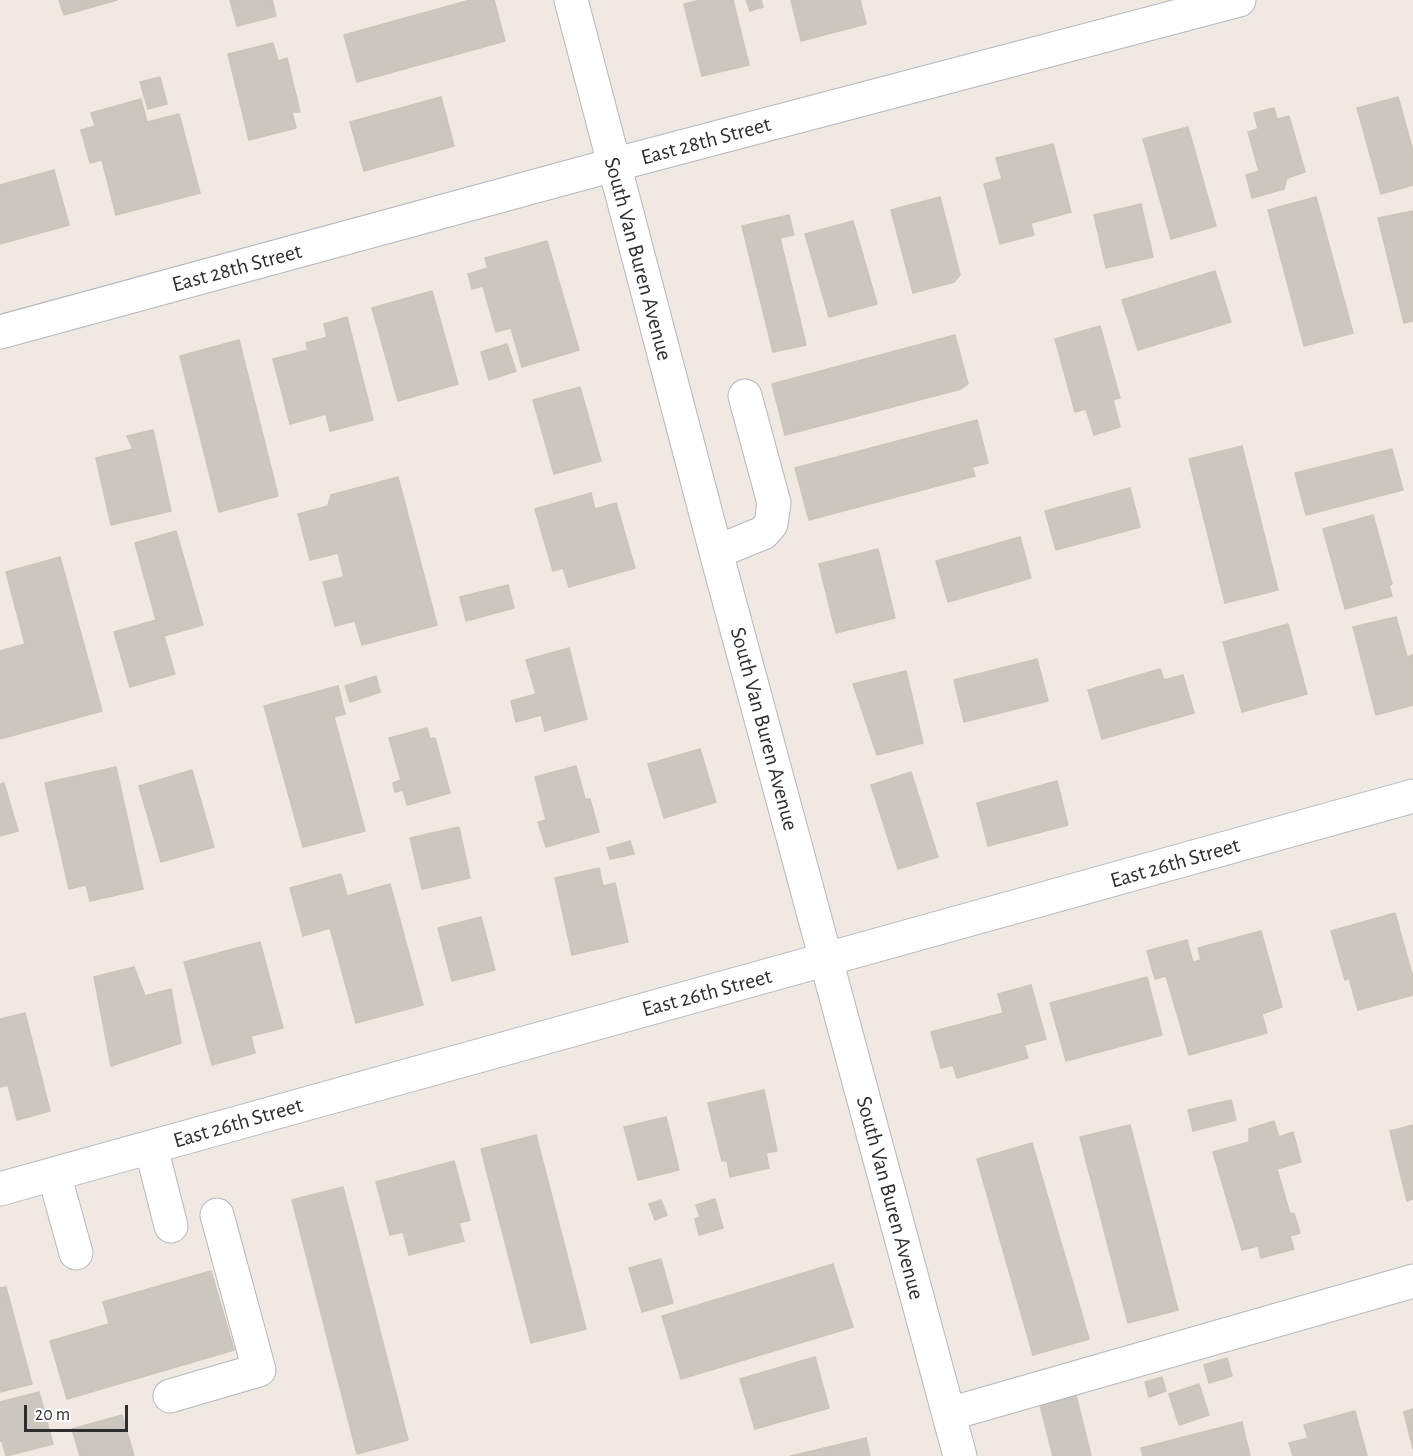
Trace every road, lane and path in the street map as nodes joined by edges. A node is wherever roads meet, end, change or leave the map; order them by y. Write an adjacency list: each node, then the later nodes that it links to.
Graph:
1 (571, 0): 4 (street, South Van Buren Avenue)
2 (1239, 0): 3 (street, East 28th Street)
3 (1179, 7): 4 (street, East 28th Street)
4 (613, 165): 5 (street, East 28th Street); 7 (street, South Van Buren Avenue)
5 (0, 332)
6 (745, 396): 7 (street)
7 (716, 552): 9 (street, South Van Buren Avenue)
8 (1413, 796): 9 (street, East 26th Street)
9 (826, 960): 10 (street, East 26th Street); 18 (street, South Van Buren Avenue)
10 (151, 1147): 11 (street, East 26th Street); 14 (street)
11 (54, 1174): 12 (street, East 26th Street); 15 (street)
12 (0, 1189)
13 (217, 1215): 17 (street)
14 (171, 1226)
15 (76, 1253)
16 (1413, 1281): 18 (street)
17 (170, 1396)
18 (949, 1414): 19 (street, South Van Buren Avenue)
19 (960, 1456)

